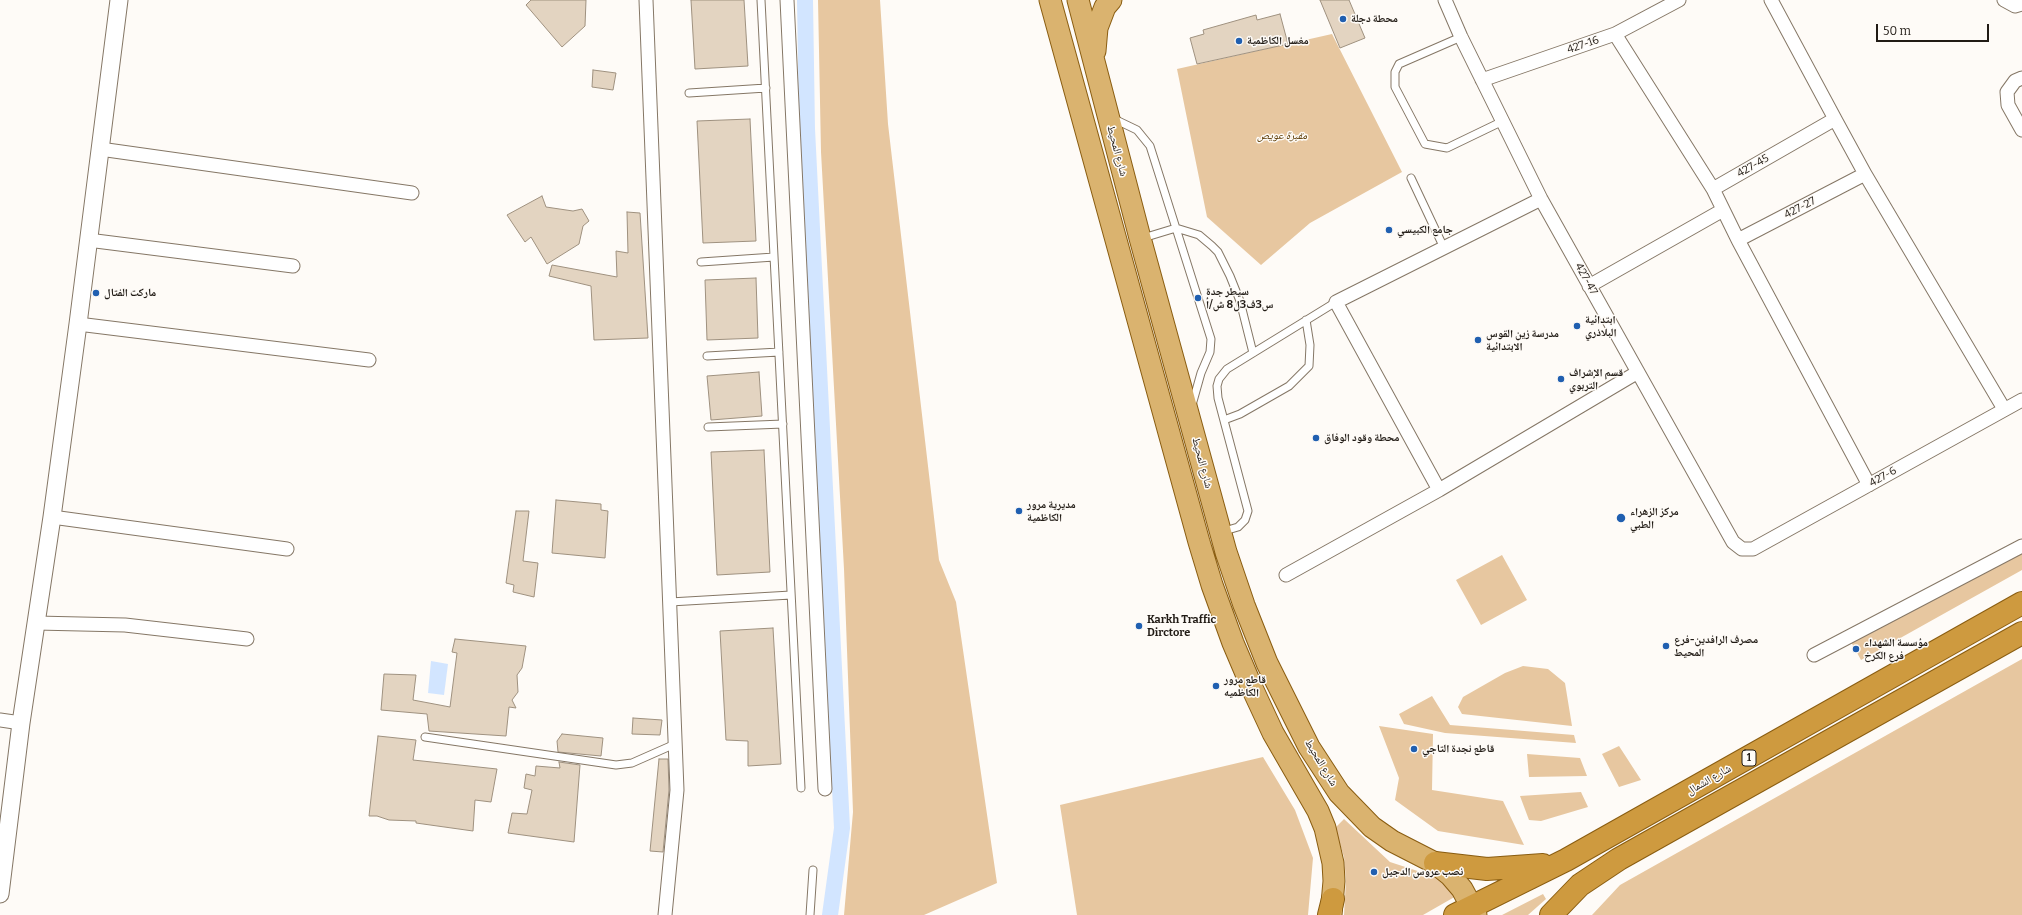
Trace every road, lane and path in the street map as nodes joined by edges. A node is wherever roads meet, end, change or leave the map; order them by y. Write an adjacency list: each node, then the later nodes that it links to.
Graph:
1 (119, 0): 22 (street)
2 (646, 0): 64 (street)
3 (761, 0): 16 (lane)
4 (787, 0): 75 (street)
5 (1078, 0): 13 (main road, شارع المحيط)
6 (1111, 0): 13 (main road)
7 (1445, 0): 12 (street, 427-47)
8 (1679, 0): 11 (street, 427-16)
9 (1771, 0): 19 (street)
10 (1052, 1): 34 (main road)
11 (1615, 34): 15 (street, 427-16); 25 (street)
12 (1461, 37): 15 (street, 427-47); 20 (lane)
13 (1094, 63): 18 (main road, شارع المحيط)
14 (2022, 78): 21 (street)
15 (1482, 80): 20 (street, 427-47)
16 (766, 88): 17 (lane); 35 (lane)
17 (689, 93)
18 (1108, 115): 29 (lane); 32 (main road, شارع المحيط)
19 (1835, 119): 23 (street); 25 (street, 427-45)
20 (1502, 121): 27 (street, 427-47)
21 (2022, 130)
22 (100, 150): 26 (street); 30 (street)
23 (1865, 174): 31 (street, 427-27); 50 (street)
24 (1411, 178): 33 (lane)
25 (1713, 189): 28 (street)
26 (412, 193)
27 (1541, 199): 33 (street); 40 (street, 427-47)
28 (1724, 210): 31 (street); 40 (street)
29 (1176, 228): 32 (lane); 45 (lane); 51 (lane)
30 (88, 240): 37 (street); 43 (street)
31 (1738, 240): 55 (street)
32 (1142, 242): 34 (main road); 38 (main road, شارع المحيط)
33 (1444, 248): 41 (street)
34 (1120, 256): 39 (main road)
35 (774, 257): 36 (lane); 44 (lane)
36 (701, 262)
37 (293, 266)
38 (1152, 279): 39 (main road); 51 (main road, شارع المحيط)
39 (1128, 283): 81 (main road)
40 (1589, 286): 48 (street, 427-47)
41 (1336, 302): 42 (lane); 56 (street)
42 (1306, 320): 45 (lane); 52 (lane)
43 (78, 324): 47 (street); 57 (street)
44 (779, 352): 46 (lane); 53 (lane)
45 (1253, 353): 52 (lane)
46 (707, 356)
47 (369, 360)
48 (1638, 372): 56 (street); 61 (street, 427-47)
49 (2022, 400): 50 (street, 427-6)
50 (2004, 409): 55 (street, 427-6)
51 (1190, 419): 58 (main road, شارع المحيط)
52 (1224, 420): 58 (lane)
53 (783, 424): 54 (lane); 63 (lane)
54 (708, 427)
55 (1869, 485): 61 (street, 427-6)
56 (1439, 490): 62 (street)
57 (52, 517): 60 (street); 66 (street)
58 (1221, 532): 78 (main road, شارع المحيط)
59 (2022, 546): 69 (street)
60 (287, 549)
61 (1742, 549)
62 (1286, 575)
63 (791, 595): 64 (lane); 74 (lane)
64 (670, 602): 73 (street)
65 (2022, 603): 77 (highway, شارع الشمال / 1)
66 (36, 623): 68 (street); 71 (street)
67 (2022, 633): 83 (highway, 1)
68 (247, 639)
69 (1814, 654)
70 (0, 720): 71 (street)
71 (21, 723): 76 (street)
72 (425, 737): 73 (lane)
73 (675, 744): 84 (street)
74 (801, 788)
75 (825, 789)
76 (2, 860): 80 (street)
77 (1566, 860): 78 (highway); 82 (highway, شارع الشمال / 1)
78 (1435, 863): 82 (main road, شارع المحيط)
79 (813, 870): 85 (lane)
80 (0, 894)
81 (1331, 910)
82 (1468, 912)
83 (1553, 914)
84 (665, 915)
85 (810, 915)

